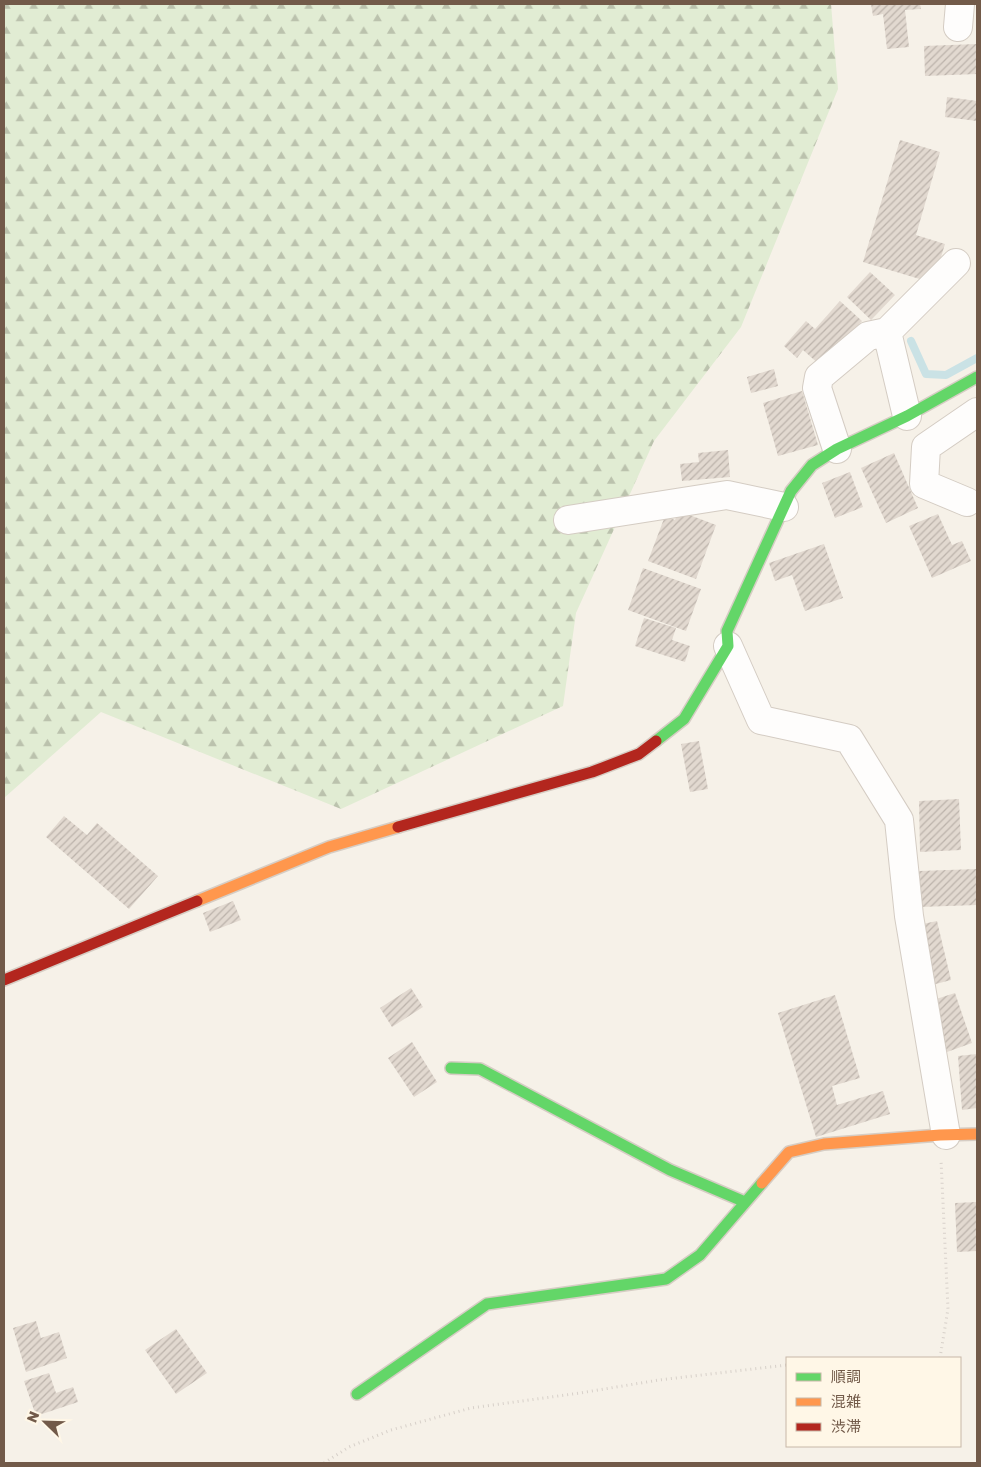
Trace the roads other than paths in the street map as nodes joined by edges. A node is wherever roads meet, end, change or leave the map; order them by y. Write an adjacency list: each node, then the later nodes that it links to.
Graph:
1 (956, 263): 2 (street)
2 (888, 332): 5 (street); 6 (street)
3 (973, 380): 4 (street); 5 (street)
4 (977, 411): 7 (street)
5 (907, 416): 6 (street)
6 (837, 449): 8 (street)
7 (967, 502)
8 (784, 507): 9 (street); 10 (street)
9 (568, 520)
10 (728, 646): 11 (street); 14 (street)
11 (4, 980)
12 (451, 1068): 15 (street)
13 (977, 1134): 14 (street)
14 (943, 1135): 15 (street)
15 (746, 1202): 16 (street)
16 (357, 1394)

